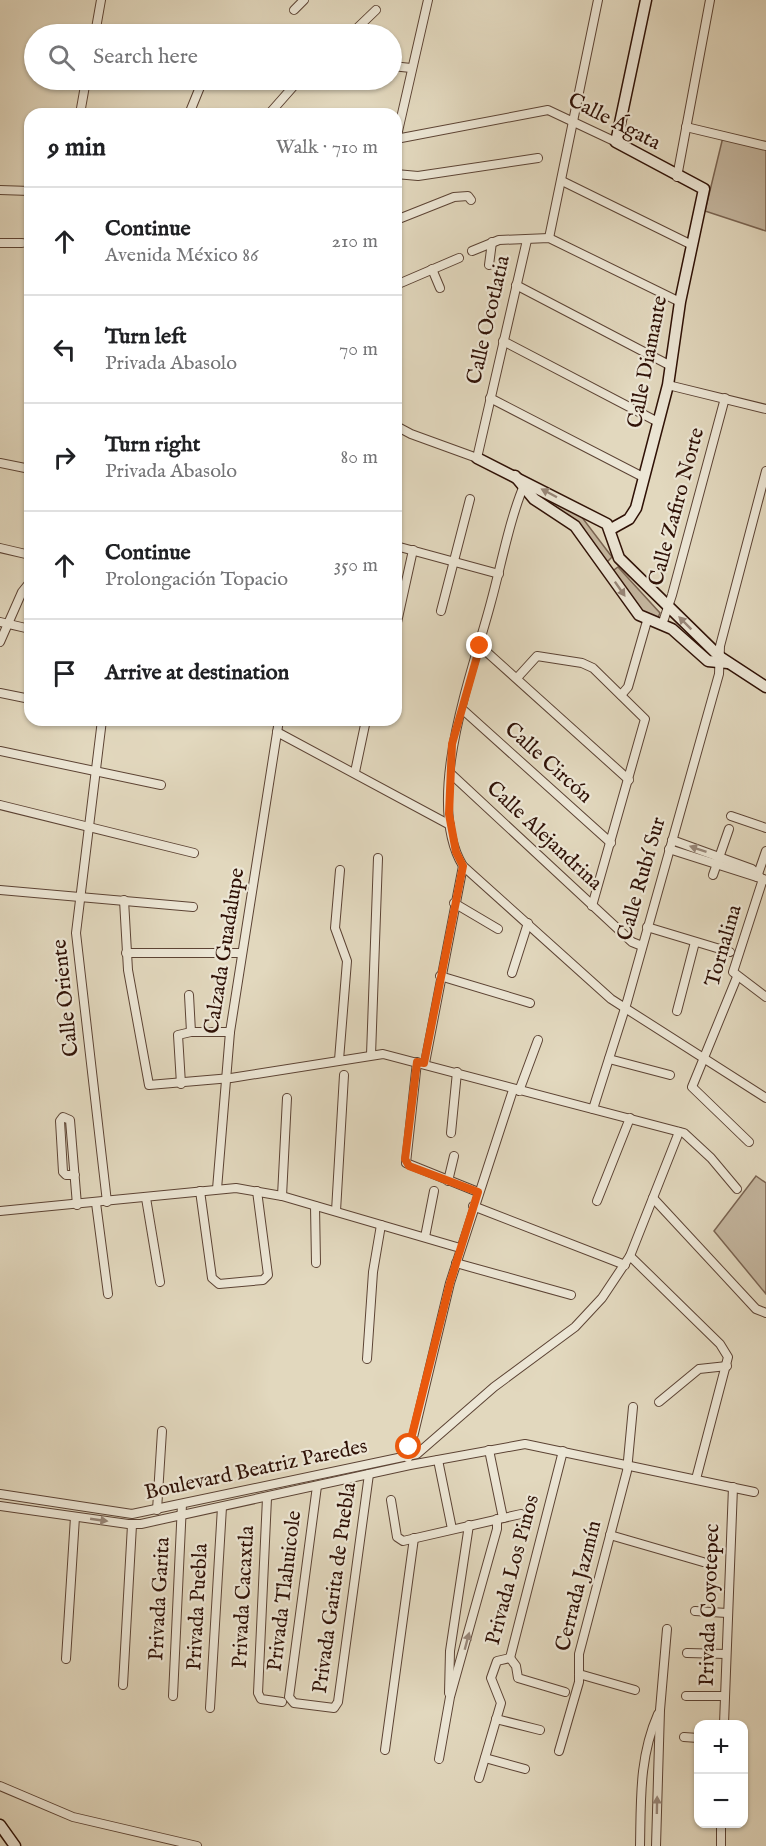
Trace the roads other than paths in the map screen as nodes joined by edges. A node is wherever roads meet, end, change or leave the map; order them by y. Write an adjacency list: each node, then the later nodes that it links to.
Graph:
1 (101, 0): 9 (street)
2 (304, 0): 7 (street)
3 (428, 0): 12 (street)
4 (598, 0): 20 (street)
5 (646, 0): 23 (street)
6 (710, 0): 21 (street)
7 (294, 10)
8 (376, 10): 10 (street)
9 (97, 24)
10 (361, 24)
11 (402, 67): 12 (street)
12 (411, 68): 19 (street)
13 (84, 90): 16 (street)
14 (199, 90): 17 (street)
15 (291, 90): 18 (street)
16 (81, 108)
17 (191, 108)
18 (274, 108)
19 (402, 111)
20 (573, 123): 22 (street, Calle Ágata); 23 (street, Calle Ágata); 28 (street)
21 (686, 127): 24 (street); 27 (street)
22 (402, 139)
23 (616, 142): 27 (street, Calle Ágata)
24 (766, 146)
25 (538, 158): 26 (street)
26 (402, 175)
27 (677, 177): 30 (street, Calle Ágata)
28 (562, 182): 34 (street); 39 (street)
29 (0, 189): 31 (street)
30 (704, 189): 39 (street, Calle Diamante)
31 (24, 191)
32 (471, 200): 33 (street)
33 (402, 218)
34 (549, 238): 35 (street, Calle Ocotlatia); 47 (street)
35 (527, 240): 36 (street); 45 (street, Calle Ocotlatia)
36 (492, 242): 40 (street); 42 (street)
37 (0, 243): 38 (street)
38 (21, 243)
39 (692, 245): 47 (street, Calle Diamante)
40 (472, 251)
41 (459, 258): 43 (street)
42 (489, 265)
43 (432, 269): 44 (street); 46 (street)
44 (402, 282)
45 (516, 285): 48 (street, Calle Ocotlatia); 49 (street)
46 (440, 288)
47 (680, 302): 49 (street, Calle Diamante)
48 (503, 341): 51 (street, Calle Ocotlatia); 54 (street)
49 (670, 366): 50 (street, Calle Diamante)
50 (668, 385): 52 (street); 54 (street, Calle Diamante)
51 (490, 398): 56 (street, Calle Ocotlatia); 60 (street)
52 (724, 398): 53 (street); 74 (street, Calle Zafiro Norte)
53 (766, 409)
54 (658, 422): 60 (street, Calle Diamante)
55 (402, 429): 56 (street)
56 (477, 458): 61 (street)
57 (0, 463): 58 (street)
58 (24, 469)
59 (766, 471): 82 (street, Calle Rubí Sur)
60 (644, 477): 63 (street, Calle Diamante)
61 (525, 484): 63 (street, one-way to 61); 70 (street); 71 (street)
62 (470, 499): 69 (street)
63 (611, 529): 68 (street)
64 (402, 547): 66 (street)
65 (0, 548): 67 (street)
66 (414, 550): 69 (street); 73 (street)
67 (24, 554)
68 (619, 558): 70 (street); 74 (street)
69 (454, 560): 71 (street); 75 (street)
70 (606, 568): 76 (street, one-way to 76)
71 (499, 574): 81 (street)
72 (24, 590): 77 (street)
73 (402, 601)
74 (668, 606): 78 (street, Calle Zafiro Norte); 82 (street, one-way to 74)
75 (441, 611)
76 (647, 621): 78 (street); 86 (street)
77 (4, 623): 79 (street); 80 (street)
78 (662, 625): 82 (street)
79 (24, 628)
80 (0, 642)
81 (480, 646): 83 (street); 88 (street)
82 (723, 661): 84 (street); 105 (street, Calle Rubí Sur)
83 (517, 678): 86 (street); 97 (street)
84 (766, 687)
85 (0, 693): 87 (street)
86 (621, 695): 97 (street)
87 (24, 698)
88 (462, 709): 96 (street); 106 (street, Calle Circón)
89 (101, 726): 94 (street, Calle Oriente)
90 (278, 726): 92 (street, Calzada Guadalupe)
91 (365, 726): 95 (street)
92 (277, 732): 95 (street); 129 (street, Calzada Guadalupe)
93 (0, 751): 94 (street)
94 (96, 771): 98 (street); 102 (street, Calle Oriente)
95 (355, 772): 101 (street)
96 (450, 773): 101 (street); 121 (street, Calle Alejandrina)
97 (629, 780): 106 (street)
98 (161, 785)
99 (0, 806): 102 (street)
100 (731, 816): 103 (street)
101 (450, 825): 112 (street)
102 (89, 827): 109 (street); 117 (street, Calle Oriente)
103 (766, 828)
104 (729, 829): 111 (street)
105 (672, 840): 107 (street, Calle Rubí Sur); 111 (street, one-way to 105)
106 (611, 843): 121 (street)
107 (669, 849): 111 (street); 123 (street, Calle Rubí Sur)
108 (766, 851): 115 (street, Tornalina)
109 (195, 853)
110 (378, 858): 141 (street)
111 (718, 860): 114 (street); 115 (street)
112 (463, 866): 119 (street); 122 (street)
113 (340, 870): 144 (street)
114 (713, 875)
115 (761, 878): 132 (street, Tornalina)
116 (0, 890): 117 (street)
117 (80, 897): 118 (street); 172 (street, Calle Oriente)
118 (124, 900): 120 (street); 128 (street)
119 (454, 903): 124 (street); 131 (street)
120 (193, 906)
121 (592, 906): 126 (street, Calle Alejandrina)
122 (528, 923): 130 (street); 136 (street)
123 (647, 927): 125 (street); 126 (street, Calle Rubí Sur)
124 (498, 929)
125 (695, 942): 127 (street); 137 (street)
126 (642, 946): 136 (street, Calle Rubí Sur)
127 (730, 952)
128 (126, 953): 129 (street); 150 (street)
129 (242, 953): 139 (street, Calzada Guadalupe)
130 (512, 972)
131 (440, 976): 135 (street); 145 (street)
132 (737, 977): 134 (street); 142 (street, Tornalina)
133 (189, 995): 138 (street)
134 (766, 997)
135 (530, 1003)
136 (625, 1006): 142 (street); 143 (street, Calle Rubí Sur)
137 (677, 1011)
138 (191, 1032): 139 (street); 150 (street)
139 (230, 1032): 149 (street, Calzada Guadalupe)
140 (538, 1040): 151 (street)
141 (371, 1055): 144 (street); 145 (street)
142 (706, 1058): 153 (street); 158 (street, Tornalina)
143 (609, 1059): 148 (street); 154 (street, Calle Rubí Sur)
144 (339, 1060): 149 (street)
145 (421, 1063): 146 (street); 161 (street)
146 (457, 1072): 151 (street); 156 (street)
147 (344, 1075): 178 (street)
148 (670, 1075)
149 (225, 1078): 150 (street); 162 (street, Calzada Guadalupe)
150 (181, 1084)
151 (516, 1090): 154 (street); 167 (street)
152 (287, 1098): 168 (street)
153 (766, 1098)
154 (593, 1109): 155 (street)
155 (630, 1118): 157 (street); 171 (street)
156 (451, 1132)
157 (680, 1132): 163 (street); 170 (street, Boulevard Beatriz Paredes)
158 (749, 1142)
159 (454, 1156): 161 (street)
160 (75, 1175): 160 (street); 174 (street)
161 (448, 1181): 167 (street)
162 (217, 1189): 164 (street); 165 (street)
163 (737, 1189)
164 (200, 1191): 165 (street); 169 (street)
165 (257, 1191): 168 (street)
166 (434, 1191): 180 (street)
167 (478, 1192): 176 (street)
168 (282, 1196): 175 (street)
169 (146, 1198): 172 (street); 186 (street)
170 (653, 1198): 182 (street, Boulevard Beatriz Paredes); 189 (street)
171 (597, 1201)
172 (106, 1202): 173 (street)
173 (96, 1203): 174 (street); 187 (street)
174 (77, 1205): 177 (street)
175 (315, 1206): 178 (street); 183 (street)
176 (474, 1206): 181 (street); 185 (street)
177 (0, 1211)
178 (336, 1211): 179 (street)
179 (381, 1224): 180 (street); 190 (street)
180 (425, 1237): 181 (street)
181 (460, 1248): 184 (street)
182 (630, 1256): 185 (street, Boulevard Beatriz Paredes); 191 (street)
183 (316, 1263)
184 (456, 1263): 188 (street); 197 (street)
185 (625, 1265): 197 (street, Boulevard Beatriz Paredes)
186 (160, 1281)
187 (108, 1294)
188 (571, 1295)
189 (766, 1313)
190 (367, 1359)
191 (727, 1366): 192 (street); 202 (street)
192 (659, 1402)
193 (633, 1407): 199 (street, Cerrada Jazmín)
194 (162, 1431): 212 (street)
195 (489, 1450): 196 (street, Boulevard Beatriz Paredes); 198 (street, Boulevard Beatriz Paredes); 216 (street)
196 (563, 1451): 199 (street, Boulevard Beatriz Paredes); 228 (street, Privada Los Pinos)
197 (408, 1455): 200 (street); 209 (street, Boulevard Beatriz Paredes)
198 (438, 1460): 200 (street, Boulevard Beatriz Paredes); 219 (street)
199 (627, 1465): 202 (street, Boulevard Beatriz Paredes); 220 (street, Cerrada Jazmín)
200 (410, 1466): 201 (street, Boulevard Beatriz Paredes)
201 (369, 1474): 203 (street, Boulevard Beatriz Paredes); 238 (street, Privada Garita de Puebla)
202 (696, 1479): 204 (street, Boulevard Beatriz Paredes)
203 (317, 1486): 207 (street, Boulevard Beatriz Paredes); 238 (street, Privada Tlahuicole)
204 (733, 1487): 205 (street, Boulevard Beatriz Paredes); 224 (street, Privada Coyotepec)
205 (754, 1492)
206 (0, 1494): 212 (street, Boulevard Beatriz Paredes)
207 (267, 1498): 211 (street, Boulevard Beatriz Paredes); 238 (street, Privada Cacaxtla)
208 (391, 1500): 221 (street)
209 (182, 1504): 212 (street, Boulevard Beatriz Paredes); 214 (street, Privada Garita)
210 (0, 1506): 215 (street, Boulevard Beatriz Paredes)
211 (222, 1507): 214 (street, Boulevard Beatriz Paredes); 239 (street, Privada Puebla)
212 (157, 1510)
213 (521, 1514): 216 (street)
214 (182, 1516): 217 (street, Boulevard Beatriz Paredes); 234 (street, Privada Garita)
215 (75, 1517): 217 (street, Boulevard Beatriz Paredes, one-way to 217); 229 (street)
216 (500, 1518): 218 (street); 237 (street, one-way to 216)
217 (132, 1525): 231 (street)
218 (469, 1525): 219 (street); 237 (street)
219 (452, 1529): 221 (street)
220 (610, 1536): 222 (street); 230 (street, Cerrada Jazmín)
221 (414, 1538): 246 (street)
222 (703, 1562)
223 (695, 1611): 224 (street)
224 (727, 1613): 227 (street, Privada Coyotepec)
225 (667, 1629): 240 (street)
226 (687, 1653): 227 (street)
227 (726, 1654): 236 (street, Privada Coyotepec)
228 (510, 1658): 233 (street); 241 (street, Privada Los Pinos)
229 (66, 1659)
230 (579, 1674): 232 (street); 247 (street, Cerrada Jazmín)
231 (123, 1686)
232 (635, 1690)
233 (565, 1692)
234 (173, 1696)
235 (686, 1696): 236 (street)
236 (725, 1696): 242 (street, Privada Coyotepec)
237 (450, 1697): 249 (street)
238 (286, 1702)
239 (210, 1708)
240 (660, 1710): 255 (street); 256 (street, one-way to 240)
241 (496, 1719): 243 (street); 248 (street, Privada Los Pinos)
242 (724, 1720)
243 (540, 1730)
244 (684, 1737): 245 (street)
245 (694, 1738)
246 (385, 1750)
247 (559, 1751)
248 (484, 1758): 250 (street); 251 (street, Privada Los Pinos)
249 (440, 1759)
250 (525, 1769)
251 (479, 1778)
252 (0, 1786): 258 (street)
253 (0, 1825): 257 (street)
254 (721, 1828): 259 (street)
255 (640, 1844): 256 (street)
256 (656, 1844)
257 (15, 1846)
258 (197, 1846)
259 (721, 1846)

